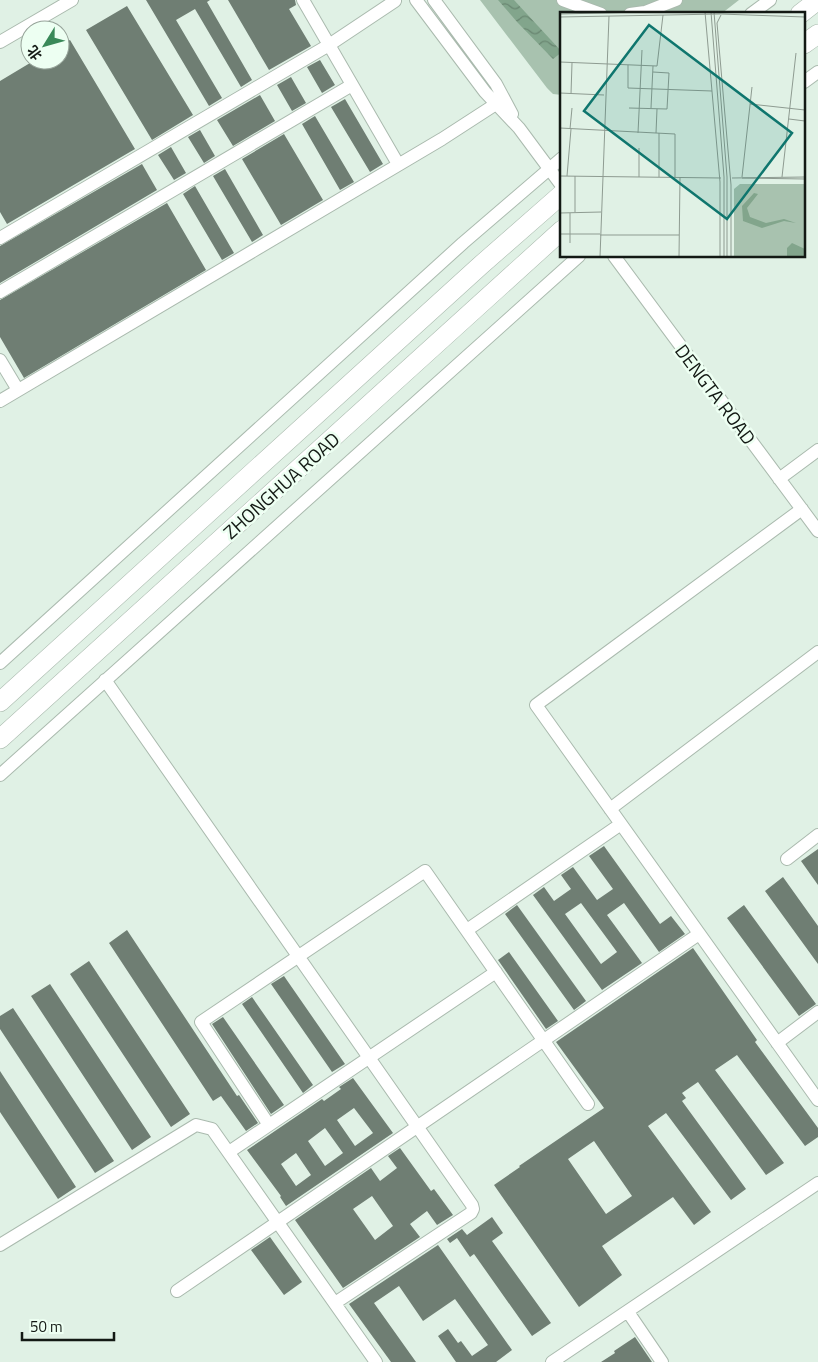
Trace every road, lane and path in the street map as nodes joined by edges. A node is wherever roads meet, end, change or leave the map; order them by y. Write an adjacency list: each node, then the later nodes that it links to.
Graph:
1 (72, 0): 15 (street)
2 (303, 0): 17 (street)
3 (416, 0): 21 (street)
4 (434, 0): 22 (street)
5 (563, 0): 10 (street)
6 (676, 0): 11 (street)
7 (770, 0): 12 (street)
8 (818, 0): 13 (highway)
9 (395, 1): 17 (street)
10 (596, 12)
11 (645, 12)
12 (755, 12)
13 (803, 12)
14 (818, 34): 16 (highway)
15 (0, 42)
16 (806, 43)
17 (329, 45): 20 (street); 29 (street)
18 (818, 72): 19 (street)
19 (806, 81)
20 (352, 86): 24 (street); 32 (street)
21 (496, 104): 22 (street); 24 (street)
22 (519, 128): 25 (street)
23 (560, 160): 25 (street)
24 (398, 164): 34 (street)
25 (549, 169): 26 (street); 41 (street)
26 (560, 183)
27 (560, 196): 43 (highway, ZHONGHUA ROAD)
28 (560, 232): 44 (highway, ZHONGHUA ROAD)
29 (0, 238)
30 (577, 258): 42 (street)
31 (615, 258): 37 (street, DENGTA ROAD)
32 (0, 292)
33 (0, 360): 34 (street)
34 (18, 390): 35 (street)
35 (0, 401)
36 (818, 450): 37 (street)
37 (779, 479): 38 (street, DENGTA ROAD)
38 (802, 509): 39 (street, DENGTA ROAD); 46 (street)
39 (818, 531)
40 (818, 652): 46 (street)
41 (0, 663)
42 (105, 680): 45 (street); 52 (street)
43 (0, 702)
44 (0, 739)
45 (0, 775)
46 (610, 809): 47 (street)
47 (621, 824): 50 (street); 51 (street)
48 (818, 835): 49 (street)
49 (786, 859)
50 (466, 930): 52 (street); 53 (street)
51 (699, 934): 55 (street); 56 (street)
52 (298, 956): 57 (street); 60 (street)
53 (496, 972): 55 (street); 57 (street)
54 (818, 1012): 56 (street)
55 (543, 1040): 59 (street); 61 (street)
56 (777, 1043): 58 (street)
57 (369, 1057): 60 (street); 61 (street)
58 (818, 1100)
59 (588, 1104)
60 (269, 1125): 62 (street)
61 (417, 1127): 64 (street); 67 (street)
62 (229, 1152): 64 (street); 65 (street)
63 (818, 1183): 68 (street)
64 (278, 1222): 66 (street); 67 (street)
65 (0, 1245)
66 (177, 1291)
67 (335, 1304): 69 (street)
68 (628, 1312): 70 (street); 71 (street)
69 (376, 1362)
70 (552, 1362)
71 (662, 1362)

